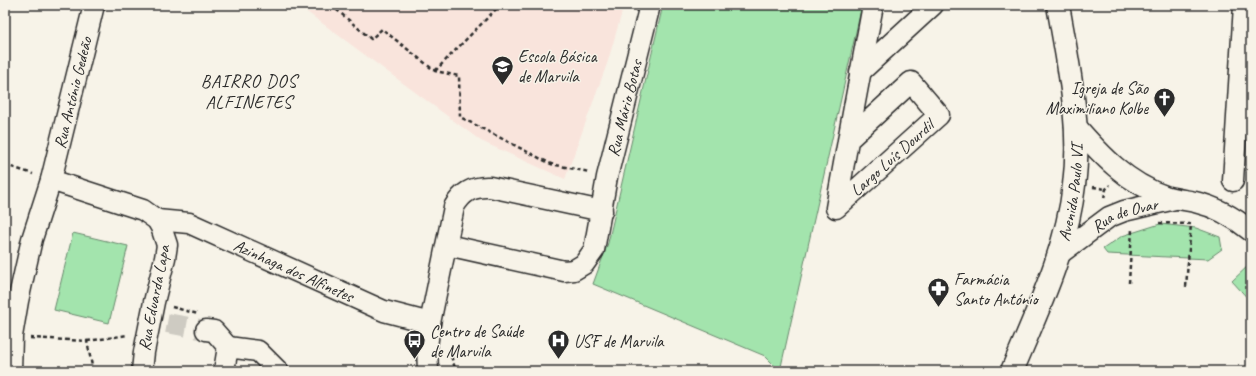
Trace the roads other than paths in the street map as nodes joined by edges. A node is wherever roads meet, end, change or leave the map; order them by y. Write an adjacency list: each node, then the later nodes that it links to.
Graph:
1 (94, 5): 10 (street, Rua António Gedeão)
2 (650, 5): 13 (street, Rua Mário Botas)
3 (873, 5): 7 (street, Largo Luís Dourdil)
4 (933, 5): 7 (street)
5 (1058, 5): 8 (main road, Avenida Paulo VI)
6 (1244, 5): 11 (street)
7 (860, 72): 9 (street, Largo Luís Dourdil)
8 (1075, 125): 12 (street, Rua de Ovar); 17 (main road, Avenida Paulo VI)
9 (848, 140): 9 (street, Largo Luís Dourdil)
10 (51, 180): 14 (street, Rua Eduarda Lapa); 22 (street, Rua António Gedeão)
11 (1233, 182)
12 (1176, 199): 15 (street, Rua de Ovar); 17 (street, Rua de Ovar)
13 (602, 211): 16 (street); 16 (street, Rua Mário Botas)
14 (157, 220): 18 (street, Azinhaga dos Alfinetes); 23 (street, Rua Eduarda Lapa)
15 (1251, 231)
16 (447, 245): 18 (street)
17 (1058, 255): 21 (main road, Avenida Paulo VI)
18 (430, 323): 26 (street)
19 (206, 330): 20 (street)
20 (228, 347): 24 (street); 25 (street)
21 (1013, 369)
22 (11, 371)
23 (142, 371)
24 (224, 371)
25 (278, 371)
26 (428, 371)

